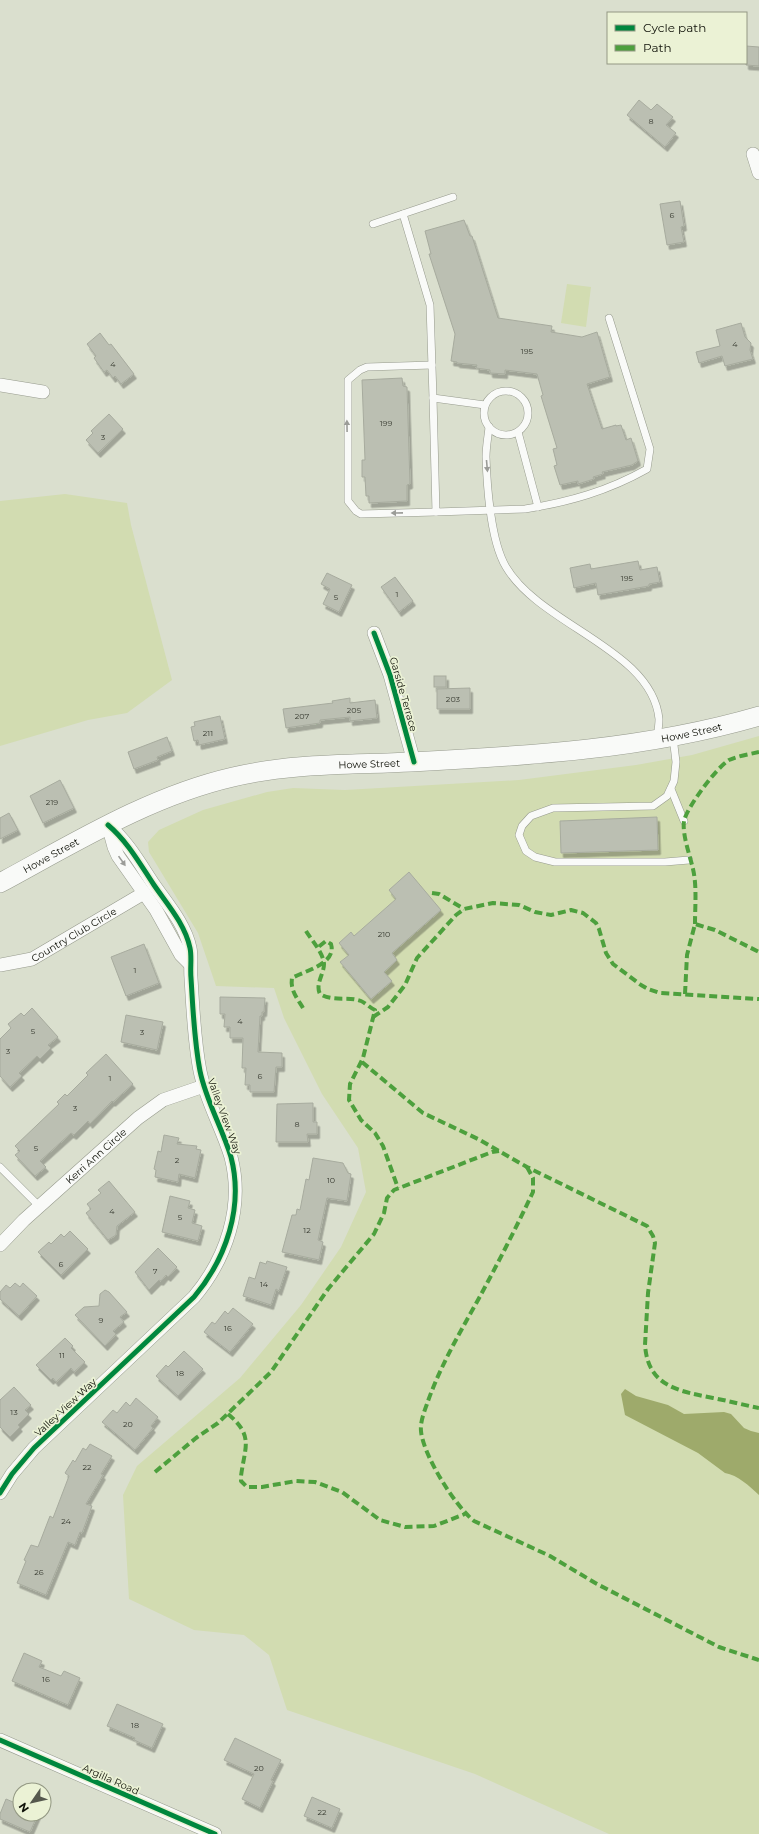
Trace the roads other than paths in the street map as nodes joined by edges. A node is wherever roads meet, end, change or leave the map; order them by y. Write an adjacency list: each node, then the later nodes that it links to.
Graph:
1 (754, 154): 2 (street)
2 (759, 173)
3 (453, 197): 4 (lane)
4 (403, 214): 5 (lane); 7 (lane)
5 (373, 224)
6 (609, 318): 14 (lane)
7 (432, 365): 10 (lane); 16 (lane, one-way to 7)
8 (0, 385): 9 (street)
9 (43, 392)
10 (433, 398): 11 (lane); 16 (lane)
11 (485, 405): 12 (lane); 13 (lane)
12 (489, 427): 13 (lane); 15 (lane, one-way to 15)
13 (518, 432): 14 (lane)
14 (538, 507): 15 (lane)
15 (491, 509): 16 (lane); 19 (lane)
16 (436, 512)
17 (374, 633): 20 (street, Garside Terrace)
18 (759, 716): 19 (main road, Howe Street)
19 (665, 738): 20 (main road, Howe Street); 21 (lane)
20 (414, 762): 23 (main road, Howe Street)
21 (671, 789): 22 (lane); 24 (lane)
22 (684, 822)
23 (108, 825): 25 (main road, Howe Street); 26 (street, Valley View Way)
24 (689, 860)
25 (0, 883)
26 (144, 886): 27 (street, Country Club Circle); 28 (street, Valley View Way)
27 (0, 965)
28 (204, 1086): 30 (street, Kerri Ann Circle); 32 (street, Valley View Way)
29 (0, 1167): 30 (lane)
30 (39, 1206): 31 (street, Kerri Ann Circle)
31 (0, 1244)
32 (0, 1493)
33 (0, 1740): 34 (street, Argilla Road)
34 (208, 1833)

